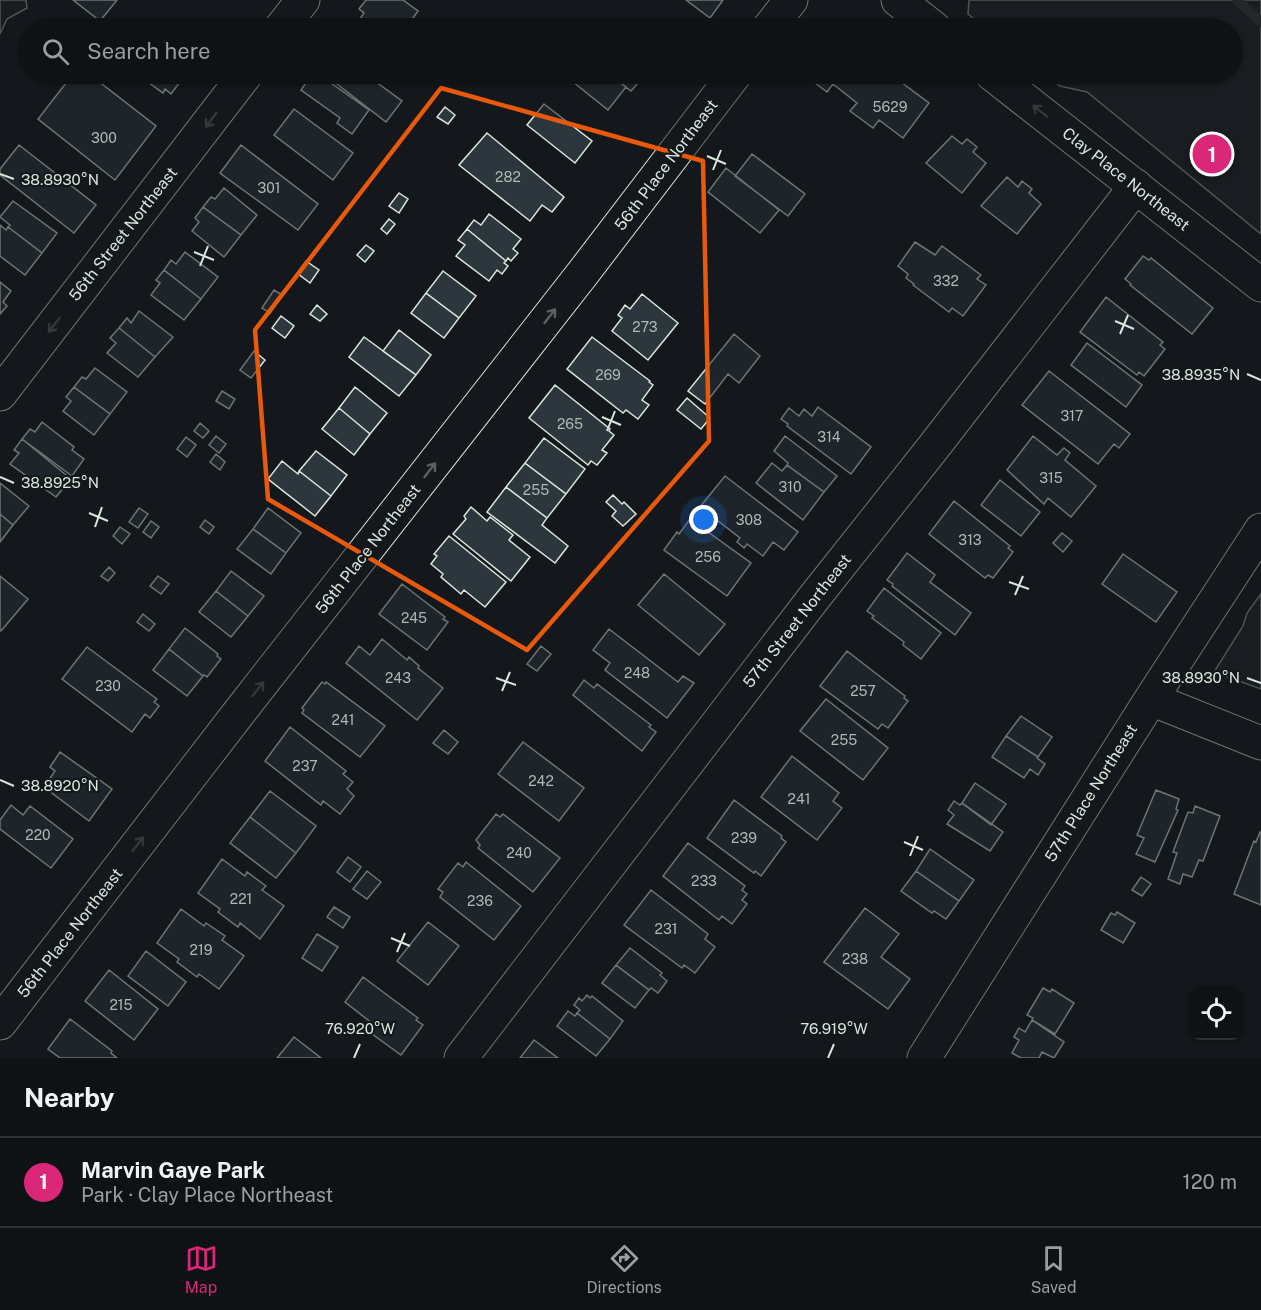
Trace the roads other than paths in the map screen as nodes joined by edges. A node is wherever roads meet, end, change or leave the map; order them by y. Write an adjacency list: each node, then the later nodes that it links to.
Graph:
1 (303, 0): 4 (street)
2 (791, 0): 5 (street)
3 (898, 0): 6 (street)
4 (289, 18)
5 (777, 18)
6 (921, 18)
7 (238, 84): 12 (street, 56th Street Northeast, one-way to 12)
8 (727, 84): 16 (street, 56th Place Northeast, one-way to 8)
9 (1005, 84): 10 (street, Clay Place Northeast, one-way to 9)
10 (1136, 186): 11 (street, Clay Place Northeast); 17 (street, 57th Street Northeast)
11 (1261, 285)
12 (0, 394)
13 (1261, 530): 14 (street, 57th Place Northeast)
14 (1151, 699): 15 (street); 18 (street, 57th Place Northeast)
15 (1261, 743)
16 (0, 1023)
17 (461, 1058)
18 (924, 1058)

